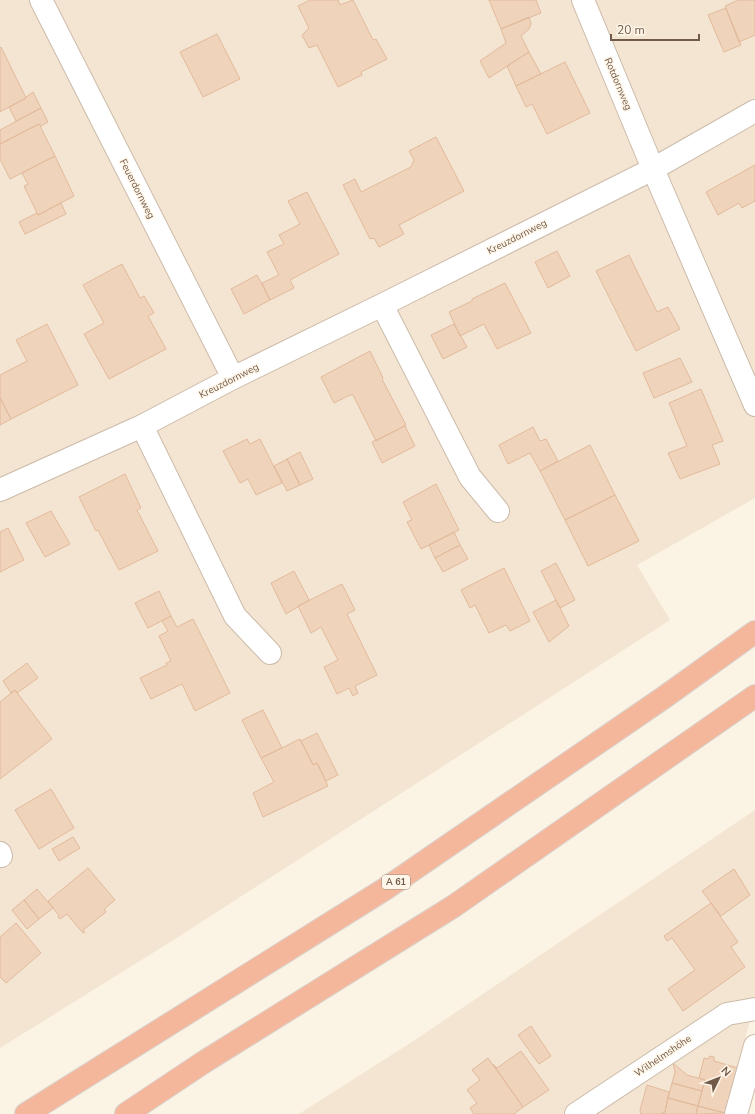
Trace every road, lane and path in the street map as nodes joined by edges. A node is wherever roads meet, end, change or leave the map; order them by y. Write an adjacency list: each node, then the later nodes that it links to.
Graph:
1 (41, 0): 6 (street, Feuerdornweg)
2 (583, 0): 4 (street, Rotdornweg)
3 (755, 111): 4 (street, Kreuzdornweg)
4 (653, 169): 5 (street, Kreuzdornweg); 7 (street)
5 (382, 305): 6 (street, Kreuzdornweg); 10 (street)
6 (233, 378): 8 (street, Kreuzdornweg)
7 (755, 405)
8 (142, 426): 9 (street, Kreuzdornweg); 12 (street)
9 (0, 490)
10 (498, 511)
11 (755, 632): 16 (highway, A 61)
12 (270, 653)
13 (755, 696): 17 (highway)
14 (755, 1009): 18 (street, Wilhelmshöhe)
15 (755, 1046): 19 (street)
16 (26, 1114)
17 (126, 1114)
18 (576, 1114)
19 (736, 1114)

